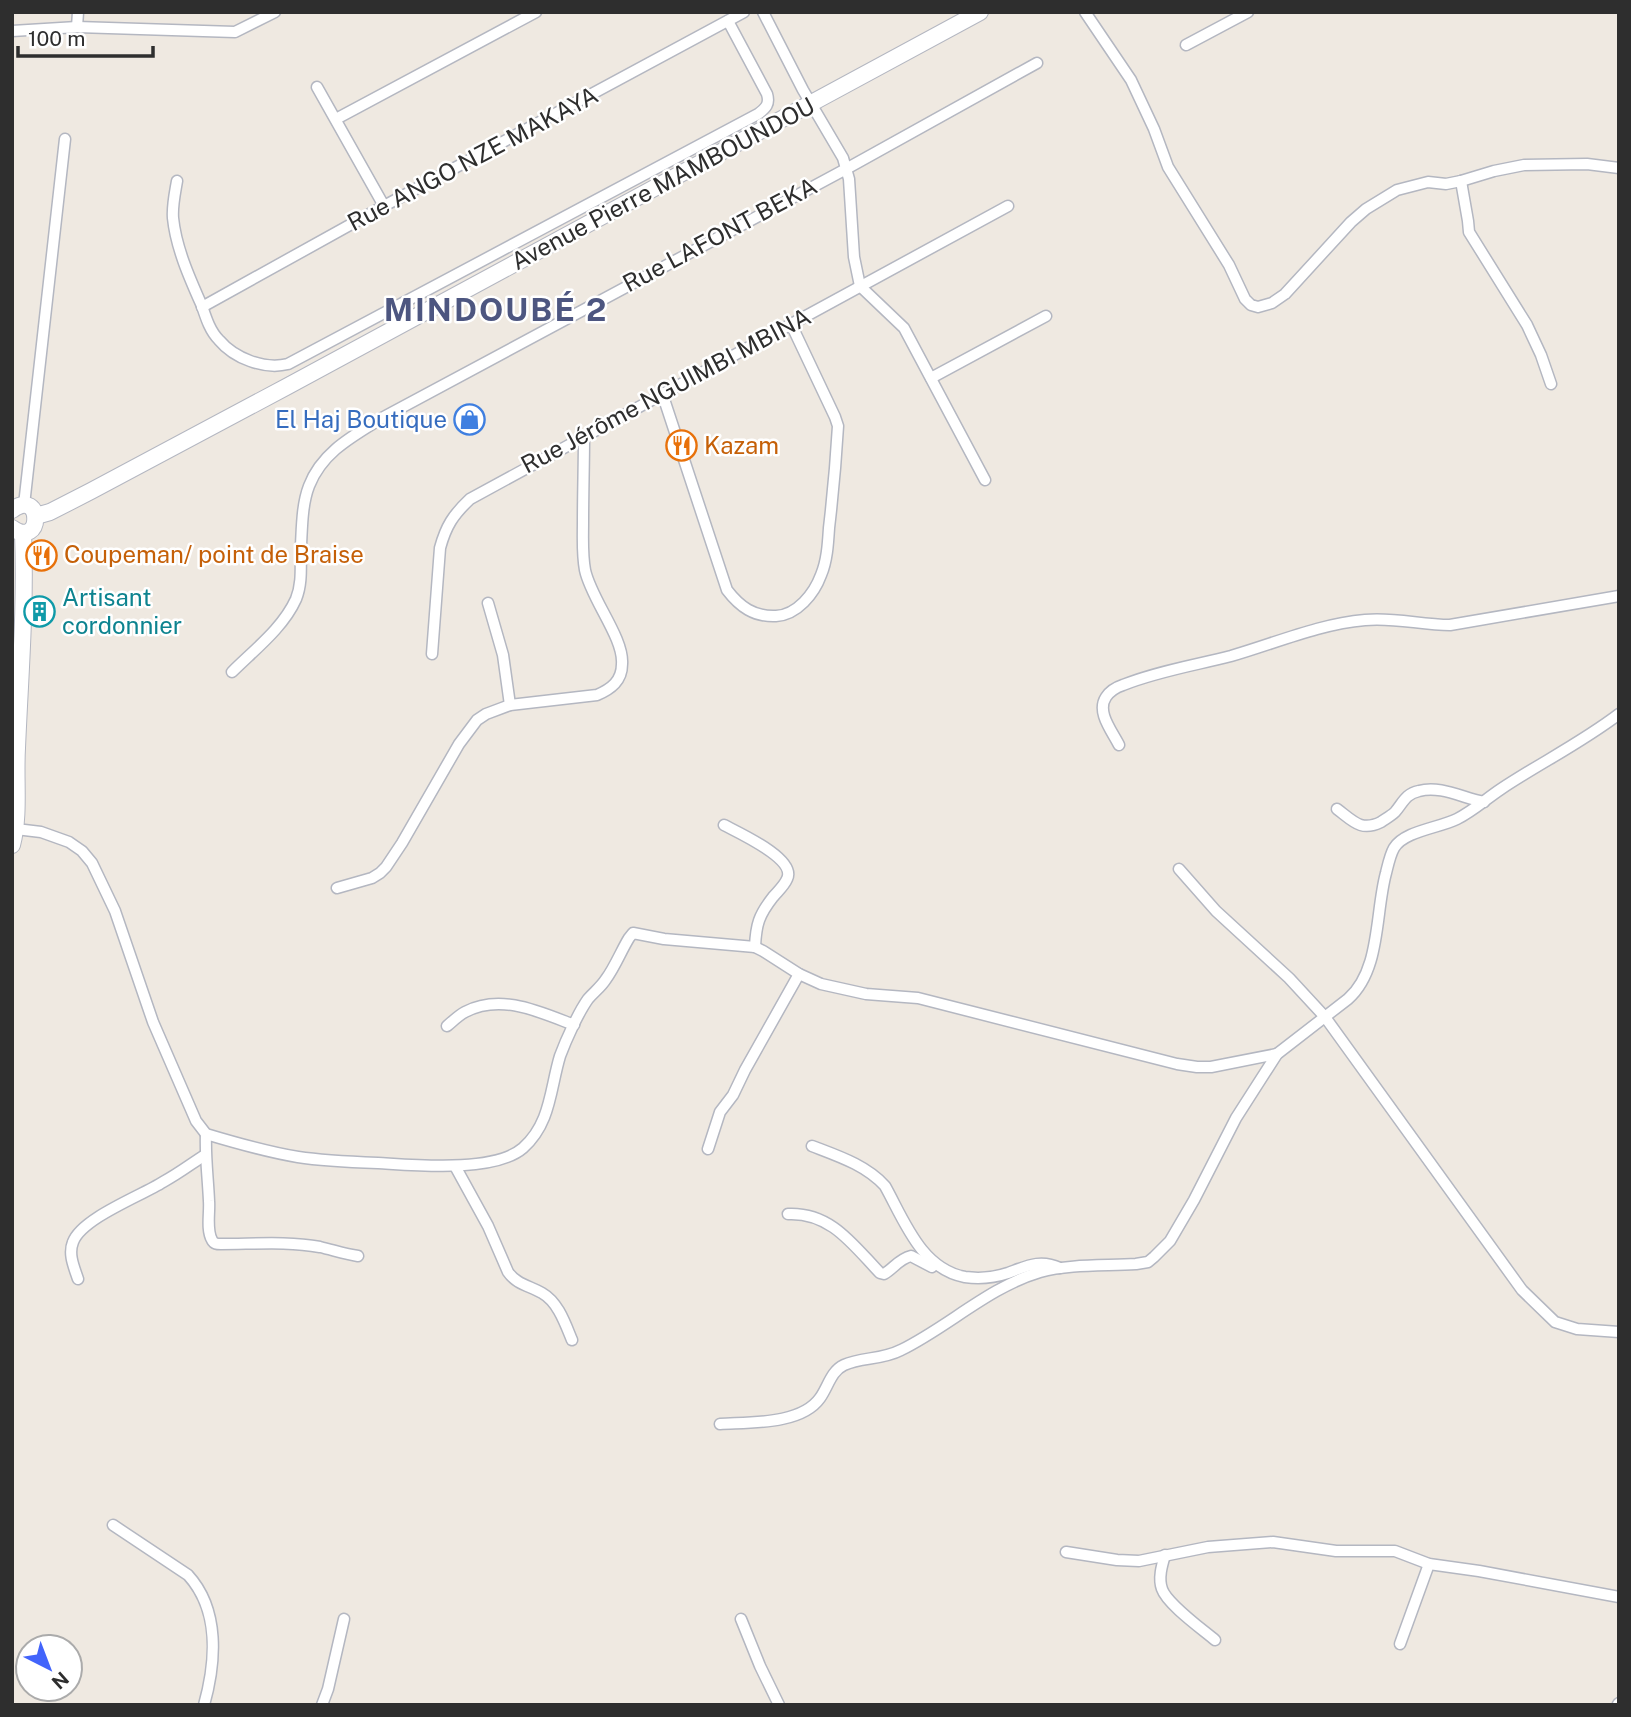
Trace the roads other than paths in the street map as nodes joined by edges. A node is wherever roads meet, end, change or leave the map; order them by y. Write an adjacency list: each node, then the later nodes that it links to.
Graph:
1 (78, 12): 10 (street)
2 (275, 12): 10 (street)
3 (536, 12): 16 (street)
4 (744, 12): 9 (street, Rue ANGO NZE MAKAYA)
5 (763, 12): 15 (street)
6 (980, 12): 15 (street, Avenue Pierre MAMBOUNDOU)
7 (1085, 12): 21 (street)
8 (1248, 12): 12 (street)
9 (728, 21): 22 (street, Rue ANGO NZE MAKAYA); 25 (street)
10 (77, 27): 11 (street)
11 (12, 31)
12 (1186, 45)
13 (1037, 63): 19 (street, Rue LAFONT BEKA)
14 (317, 87): 16 (street)
15 (811, 104): 19 (street); 33 (street, Avenue Pierre MAMBOUNDOU)
16 (336, 119): 22 (street)
17 (65, 139): 33 (street)
18 (1619, 168): 21 (street)
19 (846, 169): 24 (street); 39 (street, Rue LAFONT BEKA)
20 (177, 180): 25 (street)
21 (1461, 181): 29 (street)
22 (384, 206): 25 (street, Rue ANGO NZE MAKAYA)
23 (1008, 206): 24 (street, Rue Jérôme NGUIMBI MBINA)
24 (860, 286): 27 (street, Rue Jérôme NGUIMBI MBINA); 28 (street)
25 (202, 307)
26 (1046, 316): 28 (street)
27 (791, 324): 30 (street, Rue Jérôme NGUIMBI MBINA); 30 (street)
28 (931, 378): 32 (street)
29 (1551, 384)
30 (662, 393): 31 (street, Rue Jérôme NGUIMBI MBINA)
31 (584, 436): 38 (street, Rue Jérôme NGUIMBI MBINA); 40 (street)
32 (985, 480)
33 (24, 510): 34 (street)
34 (18, 530): 37 (street)
35 (1619, 596): 42 (street)
36 (488, 603): 40 (street)
37 (18, 605): 43 (street)
38 (432, 654)
39 (232, 672)
40 (510, 705): 50 (street)
41 (1619, 715): 44 (street)
42 (1119, 745)
43 (14, 774): 47 (street)
44 (1484, 802): 45 (street); 53 (street)
45 (1338, 808)
46 (724, 825): 51 (street)
47 (16, 829): 48 (street); 57 (street)
48 (12, 845)
49 (1179, 869): 53 (street)
50 (337, 888)
51 (755, 947): 52 (street); 54 (street)
52 (799, 974): 56 (street); 59 (street)
53 (1325, 1017): 56 (street); 67 (street)
54 (574, 1025): 55 (street); 61 (street)
55 (447, 1026)
56 (1277, 1054): 65 (street)
57 (206, 1134): 60 (street); 61 (street)
58 (812, 1146): 64 (street)
59 (708, 1149)
60 (205, 1155): 63 (street); 66 (street)
61 (455, 1166): 68 (street)
62 (788, 1214): 64 (street)
63 (358, 1256)
64 (938, 1266): 65 (street)
65 (1060, 1268): 69 (street)
66 (78, 1279)
67 (1619, 1332)
68 (572, 1340)
69 (720, 1424)
70 (113, 1525): 79 (street)
71 (1066, 1552): 72 (street)
72 (1165, 1555): 73 (street); 77 (street)
73 (1429, 1564): 74 (street); 78 (street)
74 (1619, 1597)
75 (344, 1619): 80 (street)
76 (741, 1619): 81 (street)
77 (1215, 1640)
78 (1400, 1644)
79 (204, 1705)
80 (322, 1705)
81 (779, 1705)

